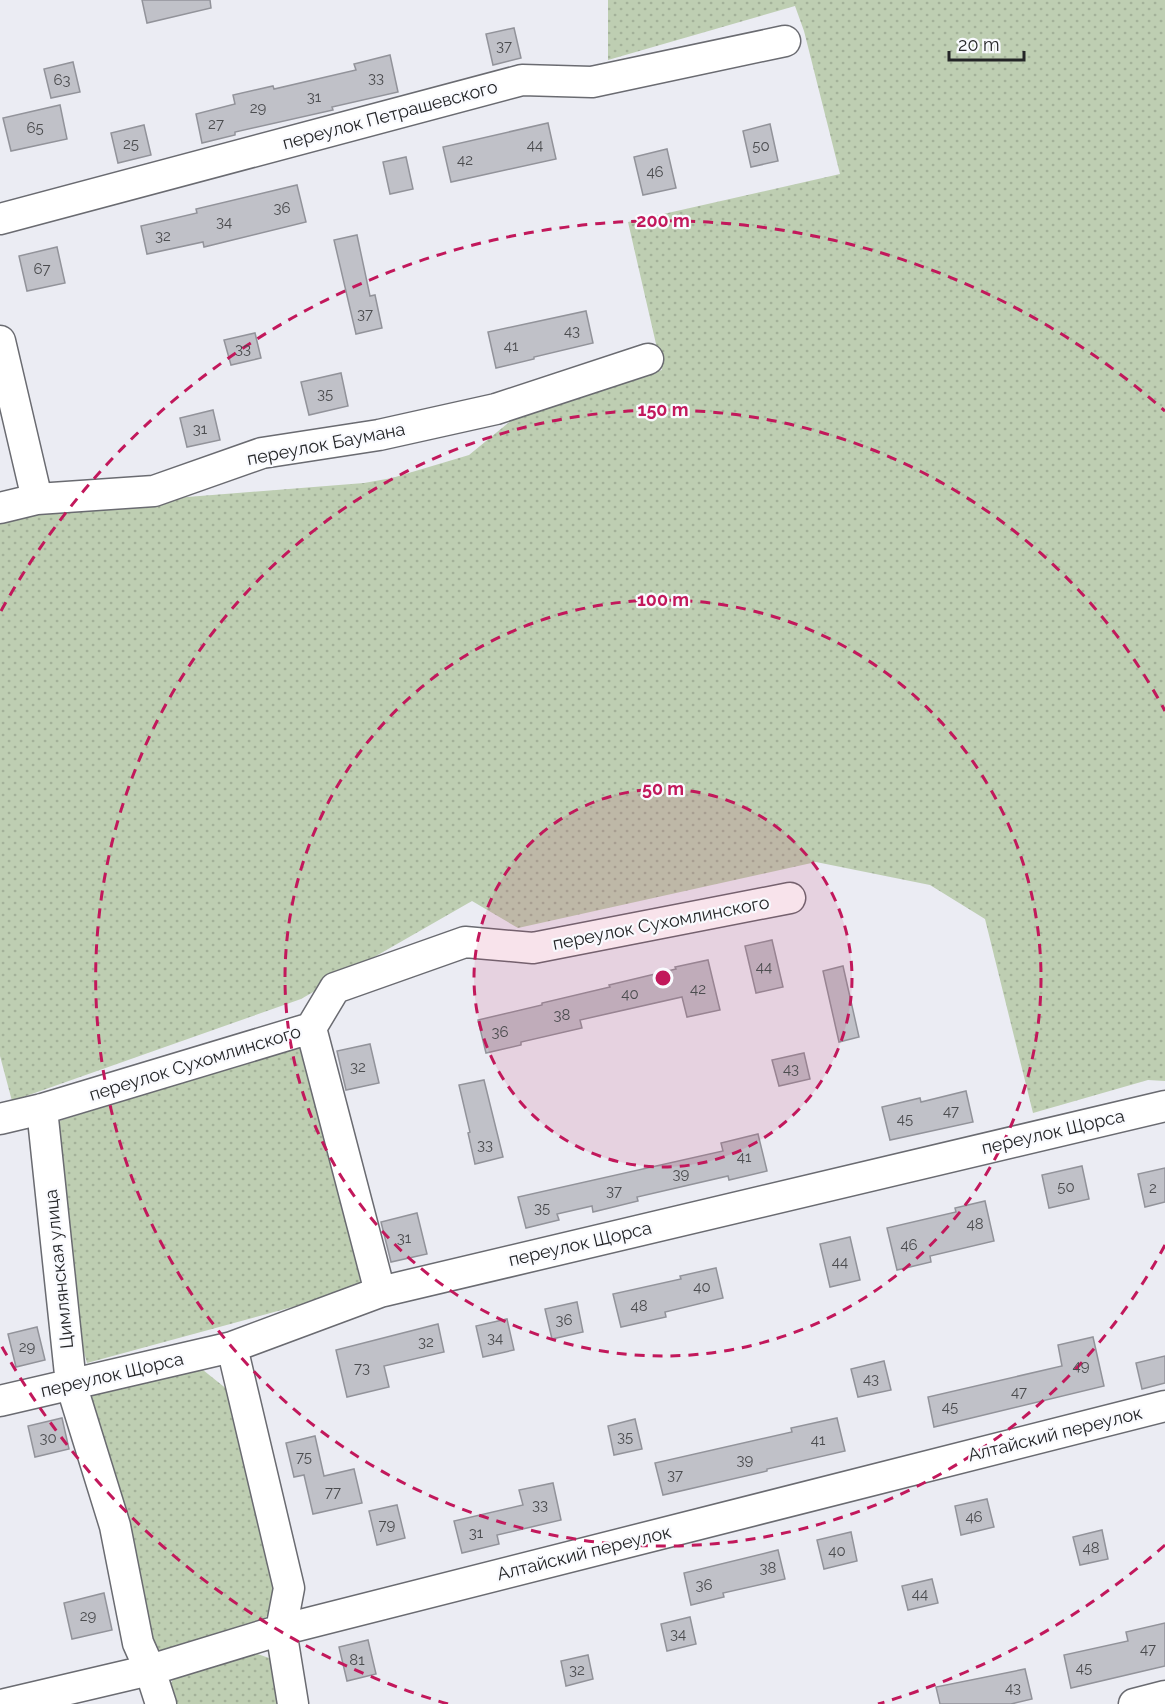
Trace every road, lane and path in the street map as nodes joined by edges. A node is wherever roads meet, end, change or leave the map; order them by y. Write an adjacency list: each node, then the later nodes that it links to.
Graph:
1 (785, 41): 2 (street, переулок Петрашевского)
2 (0, 219)
3 (0, 341): 5 (street)
4 (648, 359): 5 (street, переулок Баумана)
5 (37, 499): 6 (street, переулок Баумана)
6 (0, 508)
7 (789, 898): 8 (street, переулок Сухомлинского)
8 (311, 1028): 10 (street, переулок Сухомлинского); 12 (street)
9 (1165, 1106): 12 (street, переулок Щорса)
10 (42, 1109): 11 (street, переулок Сухомлинского); 14 (street, Цимлянская улица)
11 (0, 1119)
12 (380, 1292): 13 (street, переулок Щорса)
13 (232, 1347): 14 (street, переулок Щорса); 17 (street)
14 (71, 1384): 15 (street, переулок Щорса); 18 (street, Цимлянская улица)
15 (0, 1401)
16 (1165, 1406): 17 (street, Алтайский переулок)
17 (281, 1630): 18 (street, Алтайский переулок); 22 (street)
18 (150, 1670): 20 (street, Алтайский переулок); 21 (street, Цимлянская улица)
19 (1165, 1696): 23 (street)
20 (5, 1704)
21 (161, 1704)
22 (293, 1704)
23 (1134, 1704)

